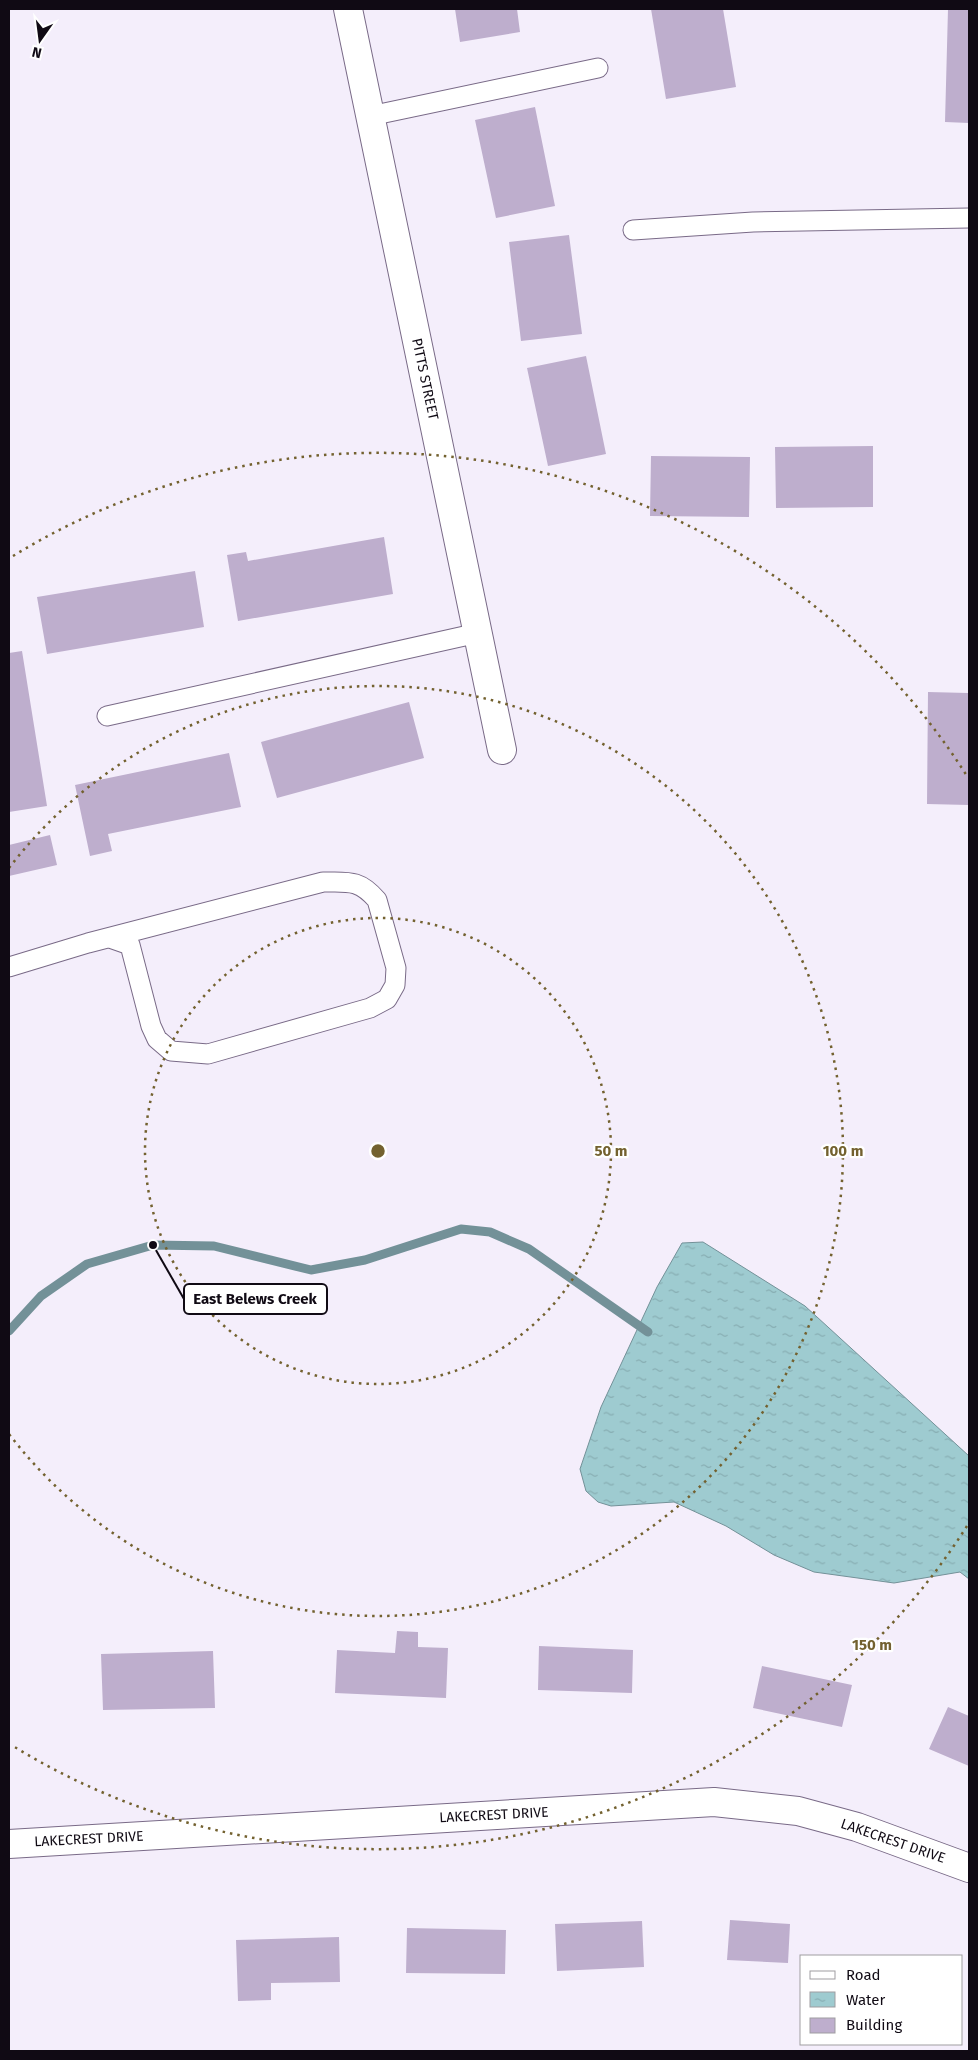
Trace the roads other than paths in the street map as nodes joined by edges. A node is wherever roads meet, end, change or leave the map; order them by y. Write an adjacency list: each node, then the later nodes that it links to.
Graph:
1 (348, 9): 3 (street, PITTS STREET)
2 (598, 68): 3 (lane)
3 (370, 116): 6 (street, PITTS STREET)
4 (969, 218): 5 (lane)
5 (633, 230)
6 (478, 633): 7 (lane); 8 (street, PITTS STREET)
7 (107, 716)
8 (502, 750)
9 (110, 938): 9 (lane); 10 (lane)
10 (9, 967)
11 (9, 1844): 12 (street, LAKECREST DRIVE)
12 (969, 1868)

